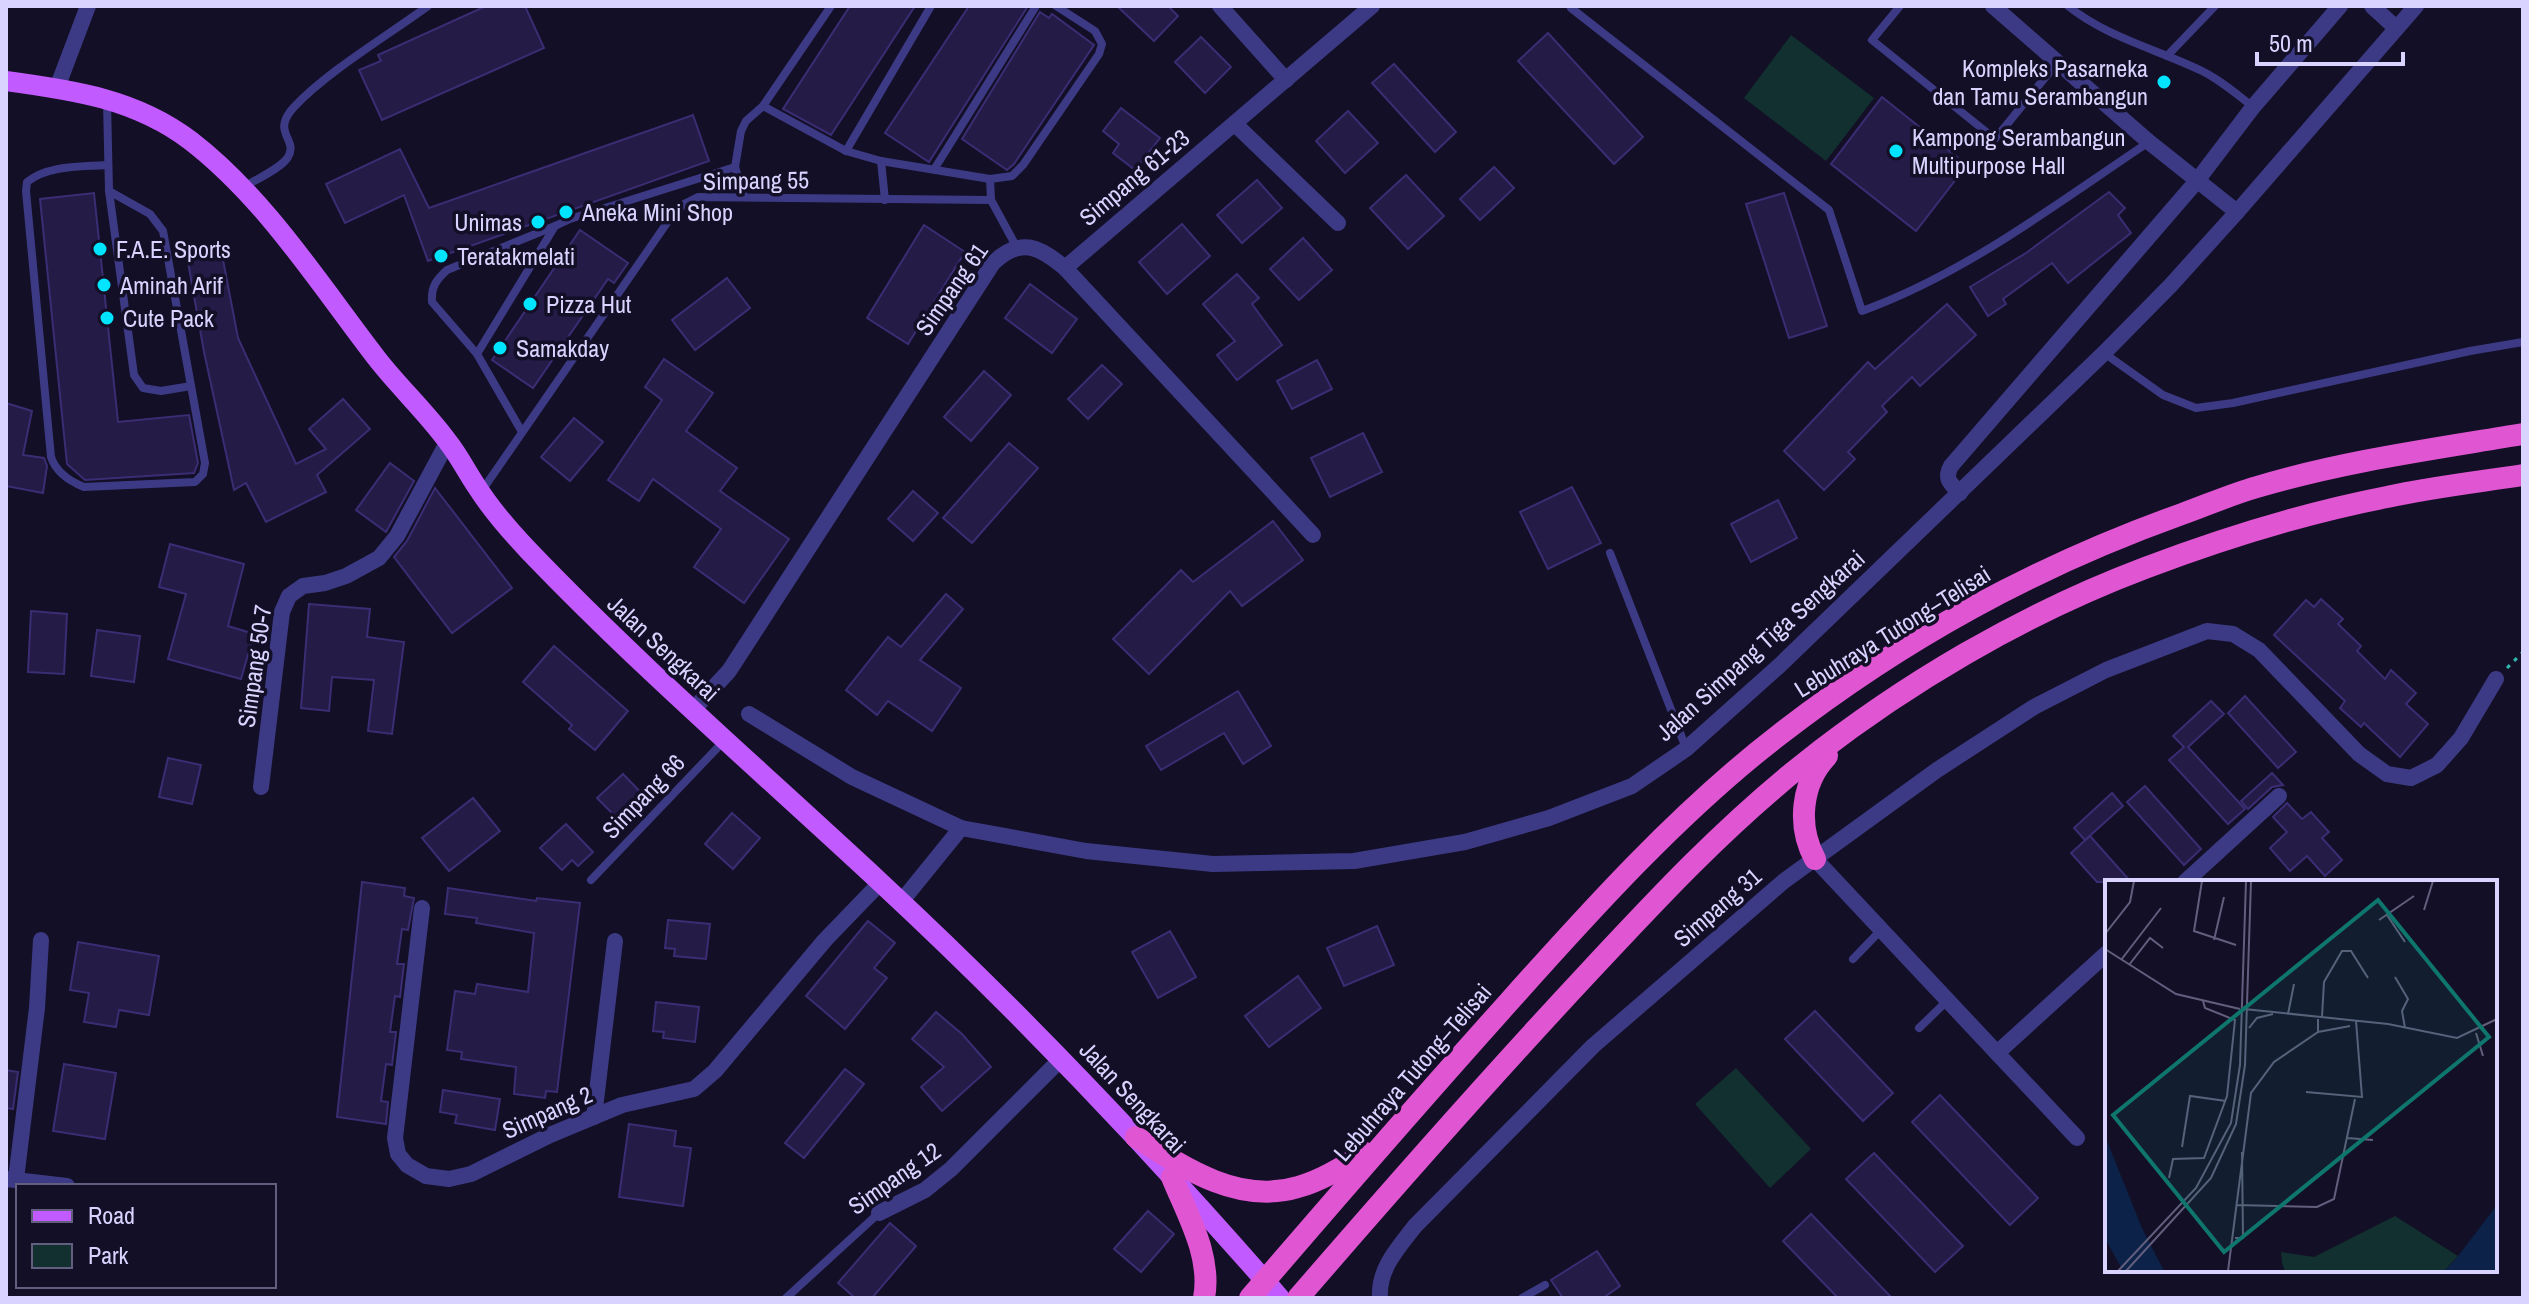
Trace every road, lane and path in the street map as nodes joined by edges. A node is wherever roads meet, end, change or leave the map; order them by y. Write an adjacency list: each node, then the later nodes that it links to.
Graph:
1 (88, 6): 22 (street)
2 (428, 6): 35 (lane)
3 (831, 6): 24 (lane)
4 (931, 6): 28 (lane)
5 (1036, 6): 32 (lane)
6 (1056, 6): 33 (lane)
7 (1220, 6): 20 (street)
8 (1372, 6): 20 (street, Simpang 61-23)
9 (1900, 6): 19 (lane)
10 (1993, 6): 19 (street)
11 (2068, 6): 18 (lane)
12 (2215, 6): 18 (lane)
13 (2340, 6): 25 (street)
14 (2372, 6): 17 (street)
15 (2416, 6): 17 (street, Jalan Simpang Tiga Sengkarai)
16 (1571, 8): 27 (lane)
17 (2396, 28): 40 (street, Jalan Simpang Tiga Sengkarai)
18 (2167, 56): 25 (lane)
19 (2057, 62): 27 (street)
20 (1286, 80): 26 (street, Simpang 61-23)
21 (6, 81): 22 (main road, Jalan Sengkarai)
22 (57, 88): 23 (main road, Jalan Sengkarai)
23 (108, 99): 30 (lane); 35 (main road, Jalan Sengkarai)
24 (763, 106): 28 (lane); 31 (lane)
25 (2253, 107): 34 (street)
26 (1235, 124): 41 (street); 44 (street, Simpang 61-23)
27 (2149, 142): 34 (street)
28 (846, 151): 29 (lane)
29 (881, 161): 32 (lane); 38 (lane)
30 (106, 165): 36 (lane); 48 (lane)
31 (735, 167): 37 (lane); 42 (lane)
32 (935, 168): 33 (lane)
33 (990, 179): 39 (lane)
34 (2196, 182): 40 (street); 54 (street)
35 (241, 189): 51 (main road, Jalan Sengkarai)
36 (109, 191): 48 (lane); 48 (lane)
37 (744, 197): 38 (lane, Simpang 55); 49 (lane, Simpang 55)
38 (885, 200): 39 (lane, Simpang 55)
39 (991, 200): 43 (lane)
40 (2237, 212): 46 (street, Jalan Simpang Tiga Sengkarai)
41 (1338, 223)
42 (555, 226): 47 (lane); 47 (lane)
43 (1016, 246): 44 (street, Simpang 61); 59 (street, Simpang 61)
44 (1065, 268): 55 (street, Simpang 61)
45 (2523, 342): 46 (lane)
46 (2104, 353): 54 (street, Jalan Simpang Tiga Sengkarai)
47 (477, 354): 49 (lane)
48 (191, 386)
49 (522, 432): 53 (lane, Simpang 55)
50 (2523, 434): 84 (highway, Lebuhraya Tutong–Telisai)
51 (448, 441): 53 (main road, Jalan Sengkarai); 63 (street, Simpang 50-7)
52 (2523, 475): 58 (highway)
53 (480, 493): 59 (main road, Jalan Sengkarai)
54 (1960, 493): 62 (street, Jalan Simpang Tiga Sengkarai)
55 (1313, 535)
56 (1610, 553): 62 (lane)
57 (2496, 679): 66 (street, Simpang 31)
58 (1885, 705): 66 (highway); 95 (highway)
59 (692, 711): 61 (main road, Jalan Sengkarai)
60 (749, 714): 65 (street, Jalan Simpang Tiga Sengkarai)
61 (724, 740): 67 (lane, Simpang 66); 69 (main road, Jalan Sengkarai)
62 (1686, 749): 65 (street, Jalan Simpang Tiga Sengkarai)
63 (261, 787)
64 (2279, 796): 68 (street)
65 (961, 828): 70 (street)
66 (1815, 859): 72 (street); 96 (street, Simpang 31)
67 (591, 880)
68 (2187, 880)
69 (881, 882): 70 (main road, Jalan Sengkarai); 81 (street, Simpang 2)
70 (901, 902): 80 (main road, Jalan Sengkarai)
71 (422, 908): 81 (street, Simpang 2)
72 (1882, 930): 76 (lane); 77 (street)
73 (41, 940): 86 (street)
74 (615, 941): 81 (street)
75 (2105, 955): 79 (street)
76 (1853, 959)
77 (1947, 1001): 78 (lane); 79 (street)
78 (1919, 1028)
79 (1997, 1053): 83 (street)
80 (1061, 1059): 82 (main road, Jalan Sengkarai); 88 (street, Simpang 12)
81 (594, 1117)
82 (1136, 1137): 84 (highway); 85 (main road, Jalan Sengkarai)
83 (2077, 1138)
84 (1385, 1141): 89 (highway, Lebuhraya Tutong–Telisai)
85 (1172, 1177): 89 (main road, Jalan Sengkarai); 92 (highway)
86 (11, 1179): 87 (street)
87 (51, 1184)
88 (879, 1213): 91 (lane, Simpang 12)
89 (1265, 1281): 93 (highway, Lebuhraya Tutong–Telisai); 94 (main road, Jalan Sengkarai)
90 (1545, 1285): 97 (lane)
91 (786, 1298)
92 (1204, 1298)
93 (1250, 1298)
94 (1280, 1298)
95 (1298, 1298)
96 (1380, 1298)
97 (1522, 1298)

